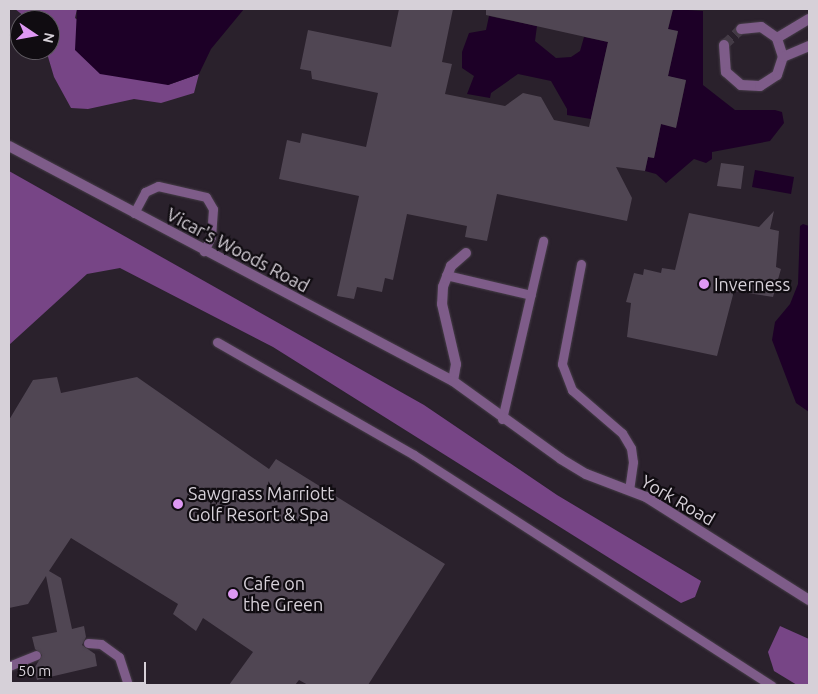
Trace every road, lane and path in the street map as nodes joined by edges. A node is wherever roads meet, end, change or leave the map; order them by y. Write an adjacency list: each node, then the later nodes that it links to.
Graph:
1 (809, 19): 3 (street)
2 (741, 29): 3 (street)
3 (777, 38): 6 (street)
4 (724, 45): 6 (street)
5 (809, 46): 6 (street)
6 (783, 57)
7 (9, 146): 8 (street, Vicar's Woods Road)
8 (134, 213): 10 (street, Vicar's Woods Road); 10 (lane)
9 (544, 241): 14 (lane)
10 (204, 251): 16 (street, Vicar's Woods Road)
11 (466, 253): 13 (street)
12 (581, 264): 18 (lane)
13 (446, 275): 14 (lane); 16 (street)
14 (531, 295): 17 (lane)
15 (217, 342): 24 (lane)
16 (453, 381): 17 (street, York Road)
17 (502, 419): 18 (street, York Road)
18 (629, 490): 19 (street, York Road)
19 (809, 600)
20 (88, 643): 23 (lane)
21 (36, 655): 22 (lane)
22 (9, 666)
23 (128, 685)
24 (772, 685)

